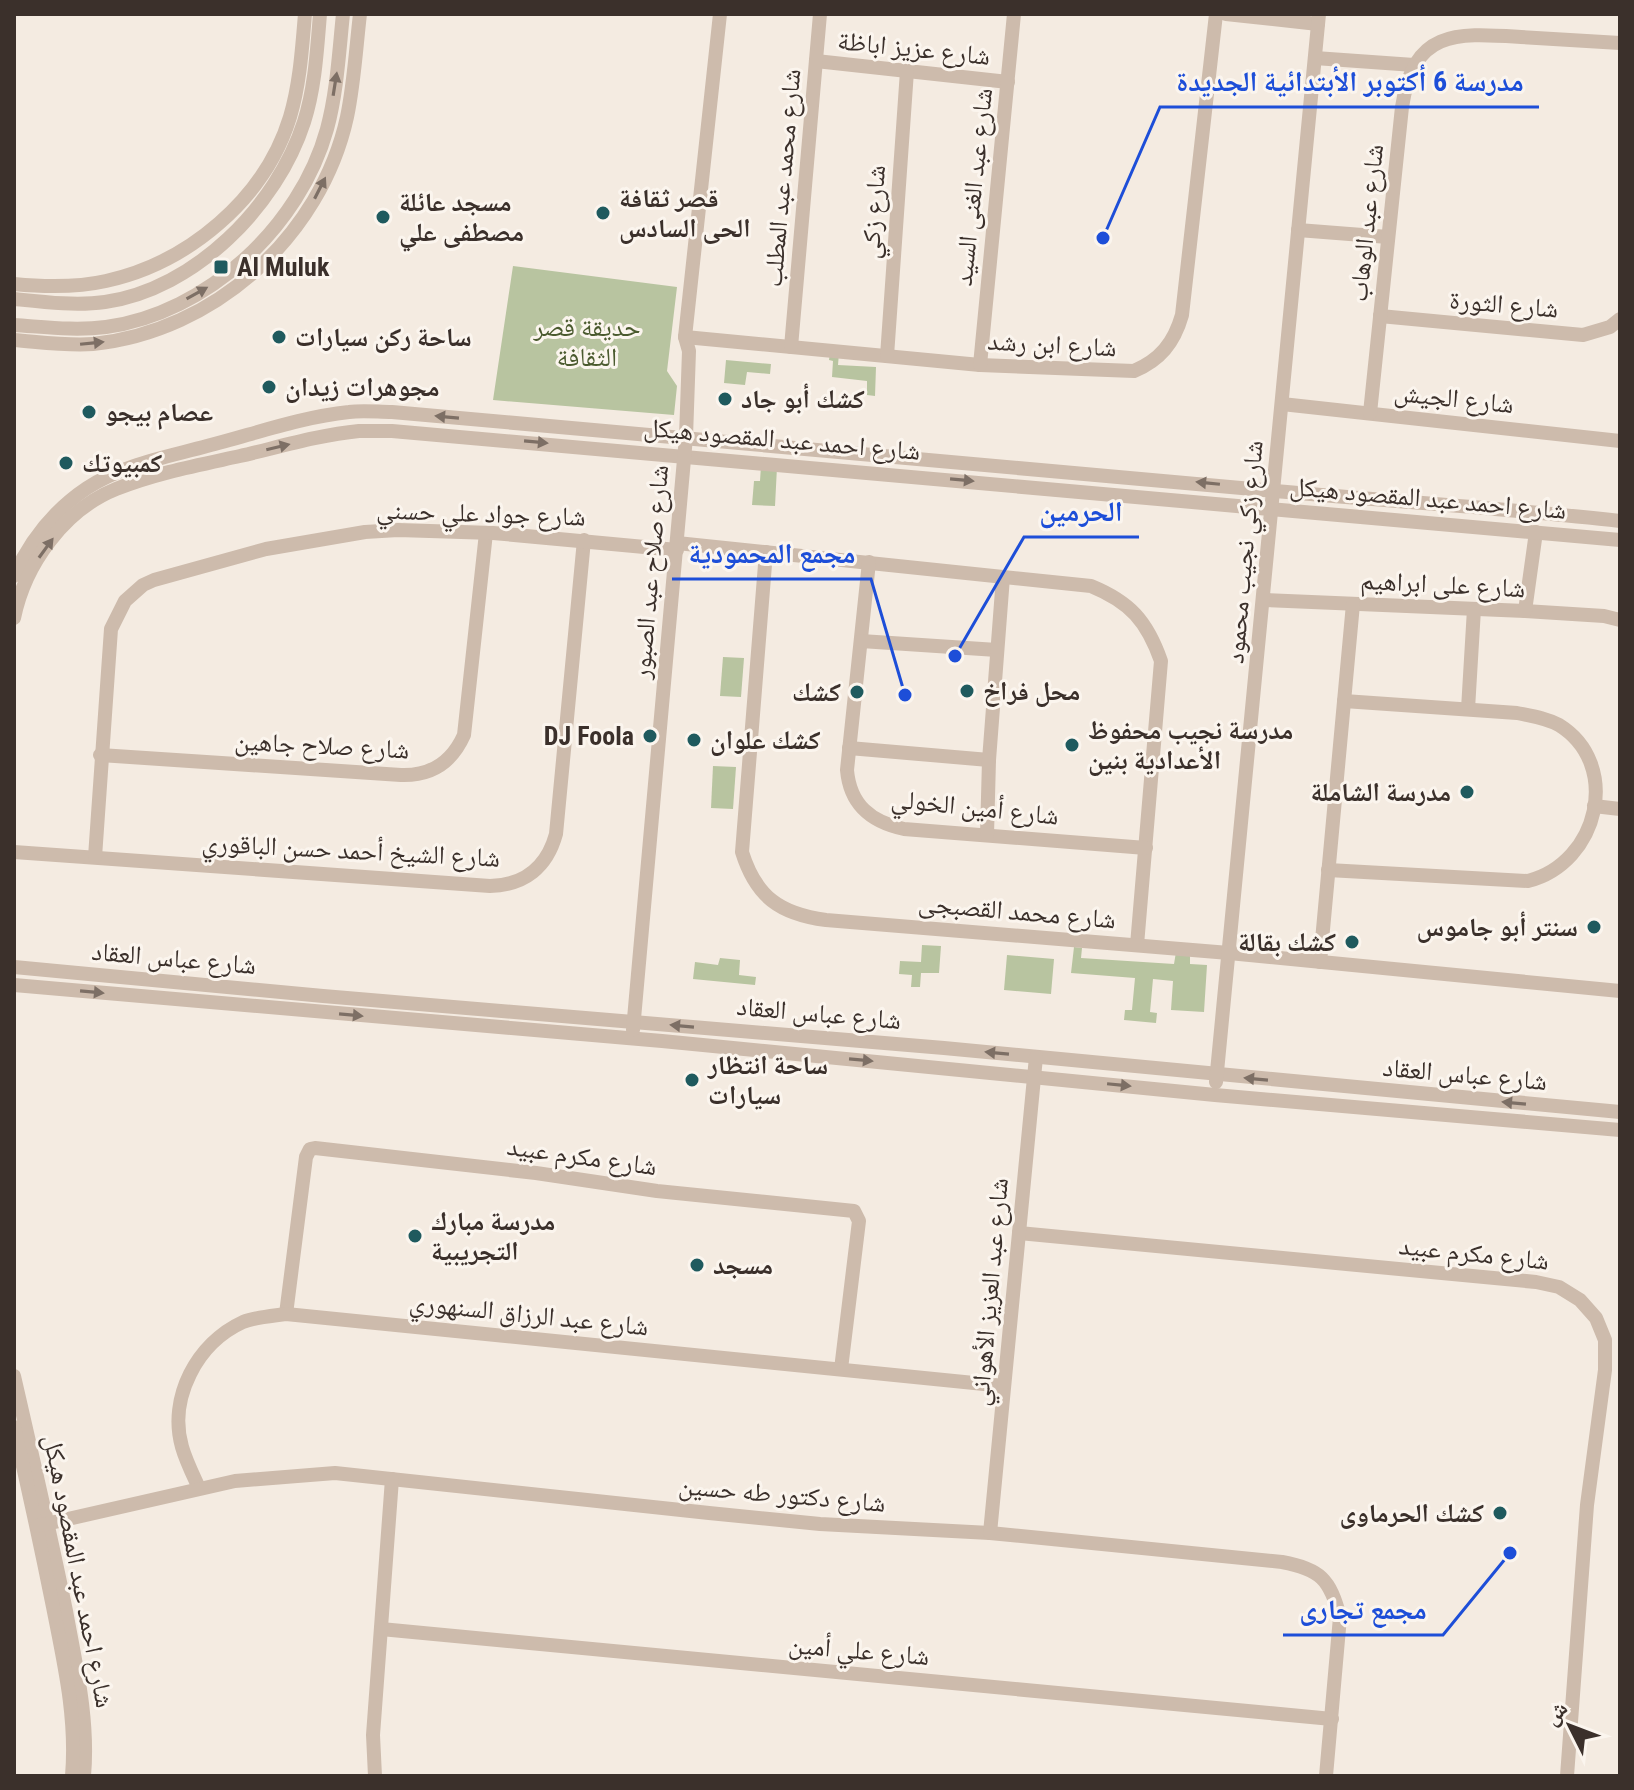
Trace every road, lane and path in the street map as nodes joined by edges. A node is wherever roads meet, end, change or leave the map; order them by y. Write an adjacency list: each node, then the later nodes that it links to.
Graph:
1 (305, 14): 22 (street)
2 (320, 14): 24 (street)
3 (343, 14): 17 (street, one-way to 3)
4 (360, 14): 18 (street, one-way to 4)
5 (720, 14): 28 (street, شارع صلاح عبد الصبور)
6 (820, 14): 13 (street, شارع محمد عبد المطلب)
7 (1014, 14): 16 (street, شارع عبد الغنى السيد)
8 (1216, 14): 32 (street, شارع ابن رشد)
9 (1226, 14): 10 (street)
10 (1318, 19): 12 (street, شارع زكي نجيب محمود)
11 (1620, 43): 14 (street)
12 (1315, 58): 14 (street); 19 (street, شارع زكي نجيب محمود)
13 (816, 61): 15 (street, شارع عزيز اباظة); 30 (street, شارع محمد عبد المطلب)
14 (1414, 65): 20 (street, شارع عبد الوهاب)
15 (907, 71): 16 (street, شارع عزيز اباظة); 31 (street, شارع زكي)
16 (1008, 82): 32 (street, شارع عبد الغنى السيد)
17 (299, 191): 18 (street); 27 (street, one-way to 17)
18 (297, 226): 29 (street, one-way to 18)
19 (1298, 230): 20 (street); 33 (street, شارع زكي نجيب محمود)
20 (1388, 237): 25 (street, شارع عبد الوهاب)
21 (14, 284): 22 (street)
22 (32, 286): 24 (street)
23 (14, 299): 24 (street)
24 (47, 302)
25 (1380, 316): 26 (street, شارع الثورة); 35 (street, شارع عبد الوهاب)
26 (1620, 319)
27 (14, 327): 29 (street)
28 (685, 337): 30 (street, شارع ابن رشد); 37 (street, شارع صلاح عبد الصبور)
29 (19, 340)
30 (791, 347): 31 (street, شارع ابن رشد)
31 (887, 356): 32 (street, شارع ابن رشد)
32 (980, 365)
33 (1282, 404): 35 (street, شارع الجيش); 40 (street, شارع زكي نجيب محمود)
34 (392, 412): 36 (street); 37 (street, شارع احمد عبد المقصود هيكل, one-way to 34); 41 (street, شارع احمد عبد المقصود هيكل)
35 (1370, 413): 38 (street, شارع الجيش)
36 (392, 431): 39 (street, شارع احمد عبد المقصود هيكل, one-way to 39); 41 (street, شارع احمد عبد المقصود هيكل, one-way to 36)
37 (686, 437): 39 (street, شارع صلاح عبد الصبور); 40 (street, شارع احمد عبد المقصود هيكل, one-way to 37)
38 (1620, 441)
39 (684, 455): 42 (street, شارع احمد عبد المقصود هيكل, one-way to 42); 48 (street, شارع صلاح عبد الصبور)
40 (1274, 491): 42 (street, شارع زكي نجيب محمود); 43 (street, شارع احمد عبد المقصود هيكل)
41 (92, 493): 51 (street, شارع احمد عبد المقصود هيكل); 57 (street, شارع احمد عبد المقصود هيكل, one-way to 41)
42 (1272, 508): 44 (street, شارع احمد عبد المقصود هيكل); 53 (street, شارع زكي نجيب محمود)
43 (1620, 521)
44 (1536, 532): 47 (street, شارع احمد عبد المقصود هيكل); 56 (street)
45 (486, 533): 46 (street, شارع جواد علي حسني); 64 (street, شارع جواد علي حسني); 64 (street, شارع صلاح جاهين)
46 (584, 540): 48 (street, شارع جواد علي حسني); 71 (street, شارع الشيخ أحمد حسن الباقوري)
47 (1620, 540)
48 (677, 546): 49 (street, شارع جواد علي حسني); 79 (street, شارع صلاح عبد الصبور)
49 (766, 552): 50 (street, شارع جواد علي حسني); 73 (street, شارع محمد القصبجى)
50 (869, 562): 52 (street, شارع جواد علي حسني); 59 (street, شارع أمين الخولي)
51 (14, 576)
52 (1003, 577): 60 (street); 69 (street, شارع جواد علي حسني)
53 (1264, 600): 54 (street, شارع على ابراهيم); 74 (street, شارع زكي نجيب محمود)
54 (1353, 604): 55 (street, شارع على ابراهيم); 61 (street)
55 (1474, 609): 56 (street, شارع على ابراهيم); 62 (street)
56 (1525, 611): 58 (street, شارع على ابراهيم)
57 (14, 618)
58 (1620, 620)
59 (861, 641): 60 (street); 63 (street, شارع أمين الخولي)
60 (997, 650): 65 (street)
61 (1344, 701): 62 (street); 72 (street)
62 (1468, 709): 66 (street)
63 (849, 748): 65 (street); 68 (street, شارع أمين الخولي)
64 (100, 755): 71 (street, شارع جواد علي حسني)
65 (989, 760): 68 (street)
66 (1594, 806): 67 (street); 72 (street)
67 (1619, 809)
68 (987, 835): 69 (street, شارع أمين الخولي)
69 (1146, 848): 73 (street, شارع جواد علي حسني)
70 (14, 852): 71 (street, شارع الشيخ أحمد حسن الباقوري)
71 (95, 857)
72 (1328, 870): 75 (street)
73 (1137, 945): 74 (street, شارع محمد القصبجى)
74 (1229, 953): 75 (street, شارع محمد القصبجى); 82 (street, شارع زكي نجيب محمود)
75 (1320, 962): 78 (street, شارع محمد القصبجى)
76 (14, 967): 79 (street, شارع عباس العقاد)
77 (14, 985): 80 (street, شارع عباس العقاد, one-way to 80)
78 (1620, 991)
79 (634, 1022): 80 (street, شارع صلاح عبد الصبور); 81 (street, شارع عباس العقاد, one-way to 79)
80 (632, 1039): 83 (street, شارع عباس العقاد, one-way to 83)
81 (1036, 1057): 82 (street, شارع عباس العقاد); 83 (street, شارع عبد العزيز الأهواني)
82 (1217, 1075): 84 (street, شارع زكي نجيب محمود); 85 (street, شارع عباس العقاد, one-way to 82)
83 (1034, 1077): 84 (street, شارع عباس العقاد, one-way to 84); 87 (street, شارع عبد العزيز الأهواني)
84 (1215, 1095): 86 (street, شارع عباس العقاد)
85 (1620, 1112)
86 (1620, 1130)
87 (1019, 1233): 91 (street, شارع عبد العزيز الأهواني); 103 (street, شارع مكرم عبيد)
88 (286, 1314): 89 (street, شارع عبد الرزاق السنهوري); 89 (street, شارع مكرم عبيد); 94 (street, شارع عبد الرزاق السنهوري)
89 (841, 1369): 91 (street, شارع عبد الرزاق السنهوري)
90 (14, 1376): 95 (street, شارع احمد عبد المقصود هيكل)
91 (1004, 1386): 96 (street, شارع عبد العزيز الأهواني)
92 (14, 1427): 95 (street, شارع احمد عبد المقصود هيكل)
93 (392, 1479): 94 (street, شارع دكتور طه حسين); 96 (street, شارع دكتور طه حسين); 97 (street)
94 (199, 1488): 95 (street, شارع دكتور طه حسين)
95 (43, 1525): 99 (street, شارع احمد عبد المقصود هيكل); 100 (street, شارع احمد عبد المقصود هيكل)
96 (990, 1533): 98 (street, شارع دكتور طه حسين)
97 (381, 1629): 98 (street, شارع علي أمين); 101 (street)
98 (1332, 1719): 102 (street, شارع دكتور طه حسين)
99 (72, 1776)
100 (84, 1776)
101 (375, 1776)
102 (1326, 1776)
103 (1567, 1776)

